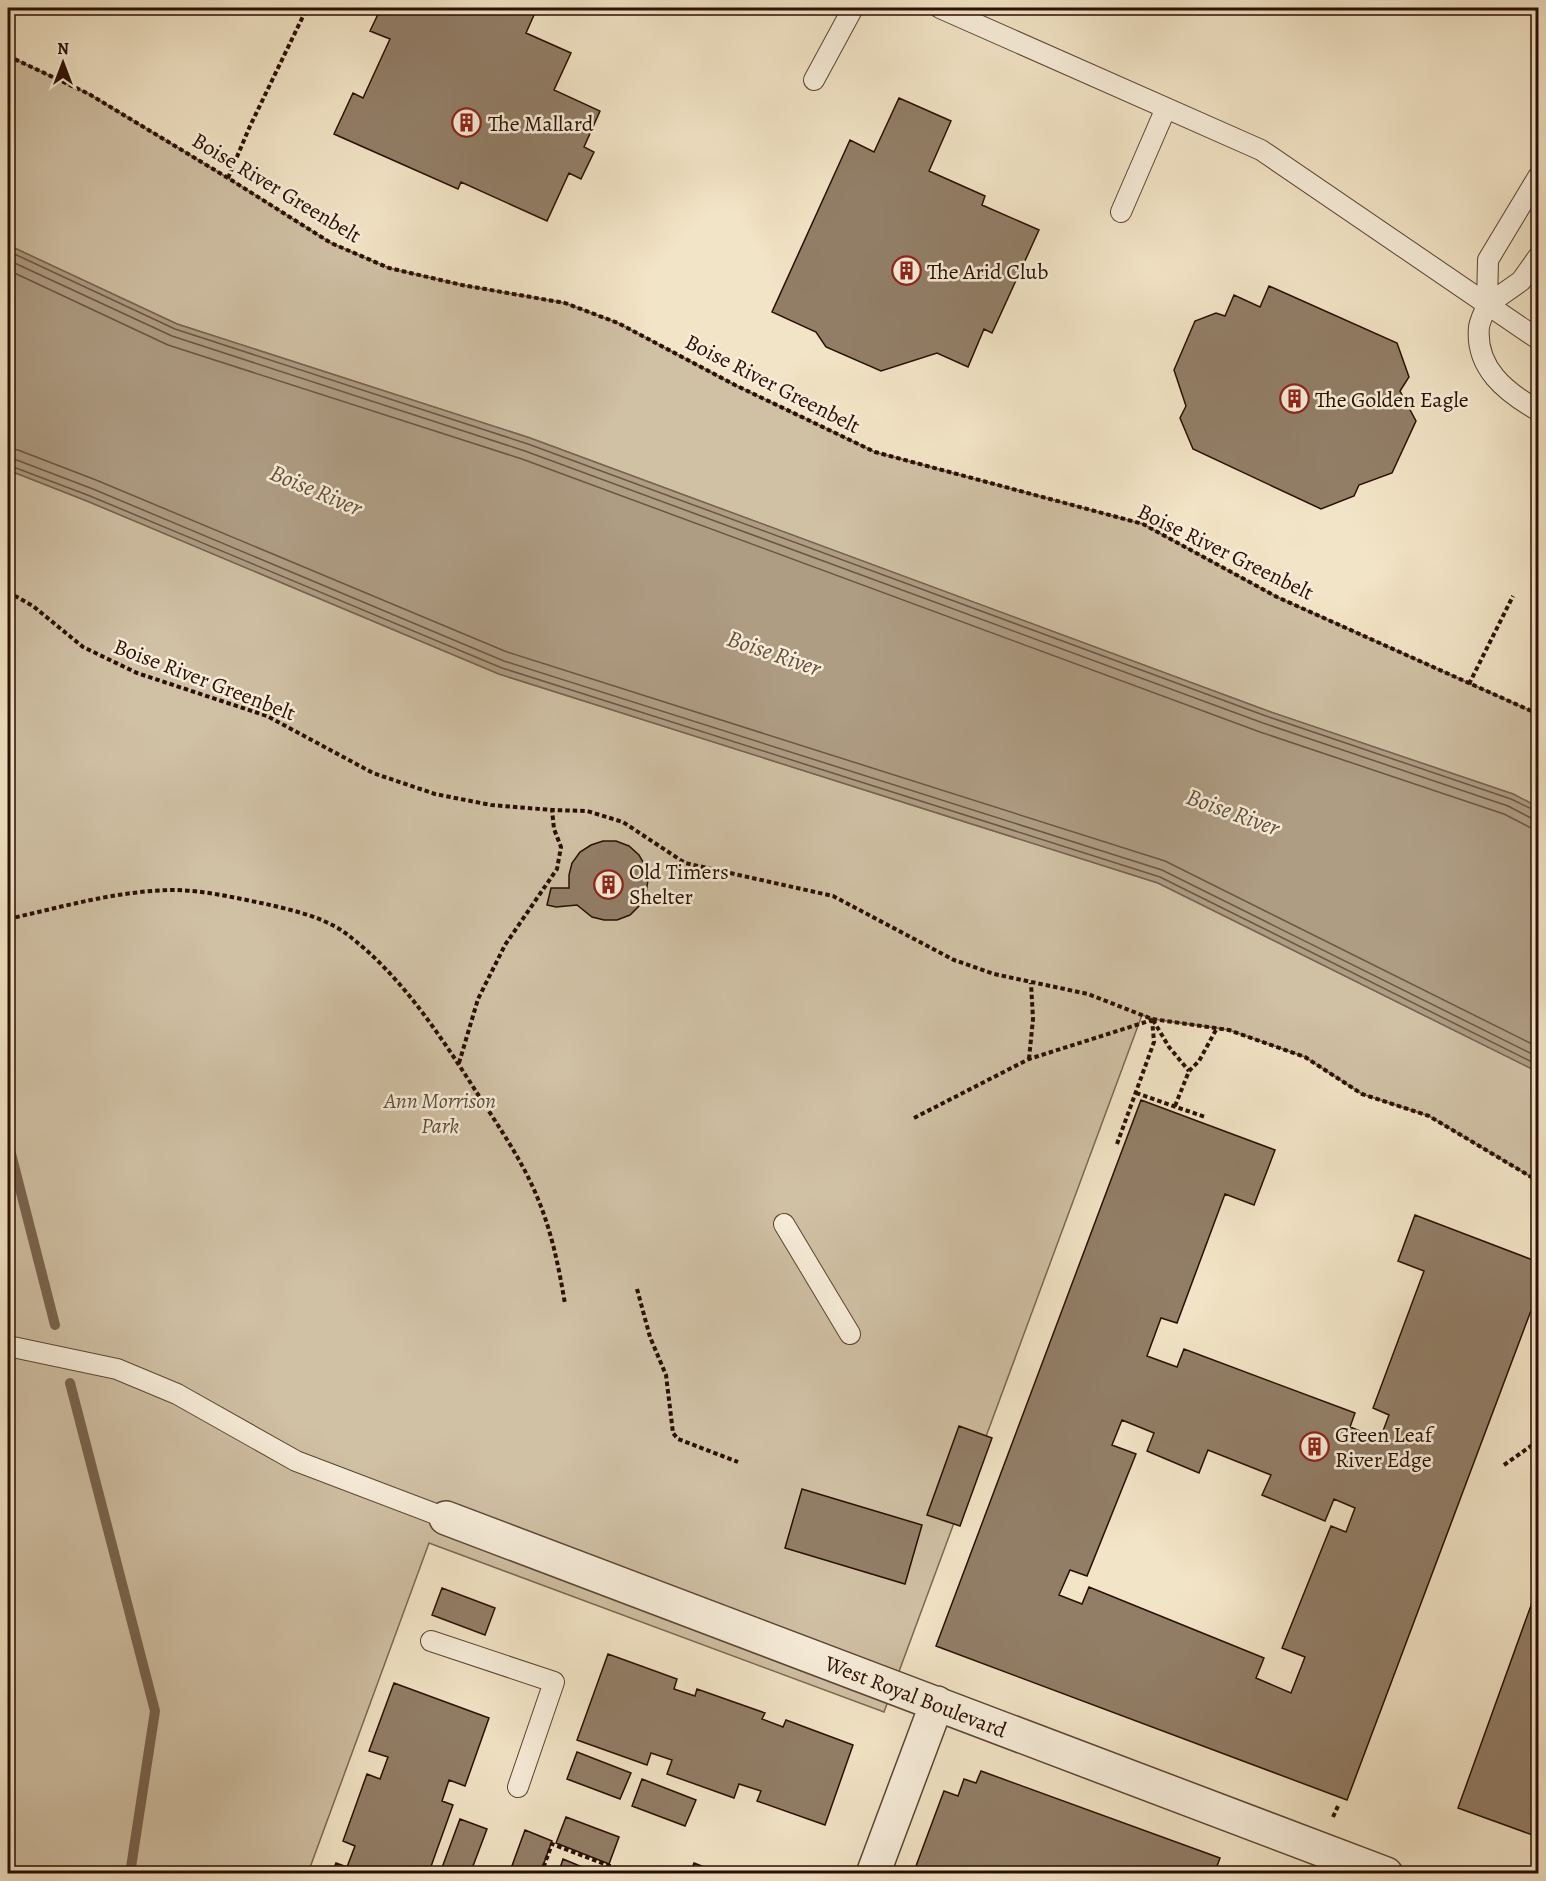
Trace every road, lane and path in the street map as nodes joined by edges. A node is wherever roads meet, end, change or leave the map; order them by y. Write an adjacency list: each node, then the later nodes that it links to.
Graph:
1 (308, 8): 7 (path)
2 (853, 8): 5 (lane)
3 (940, 8): 6 (lane)
4 (8, 56): 7 (path, Boise River Greenbelt)
5 (814, 80)
6 (1166, 108): 9 (lane); 11 (lane)
7 (228, 177): 16 (path, Boise River Greenbelt)
8 (1539, 177): 11 (lane)
9 (1121, 212)
10 (1539, 257): 11 (lane)
11 (1487, 304): 12 (lane); 13 (lane)
12 (1539, 339)
13 (1537, 410)
14 (8, 592): 18 (path, Boise River Greenbelt)
15 (1513, 596): 16 (path)
16 (1469, 684): 17 (path, Boise River Greenbelt)
17 (1539, 714)
18 (552, 810): 20 (path, Boise River Greenbelt); 24 (path)
19 (8, 920): 24 (path)
20 (1031, 983): 21 (path, Boise River Greenbelt); 23 (path)
21 (1152, 1019): 22 (path, Boise River Greenbelt); 23 (path); 25 (path); 26 (path)
22 (1217, 1028): 25 (path); 31 (path, Boise River Greenbelt)
23 (1029, 1059): 29 (path)
24 (459, 1064): 34 (path)
25 (1188, 1071): 27 (path)
26 (1136, 1093): 27 (path); 30 (path)
27 (1175, 1106): 28 (path)
28 (1205, 1117)
29 (914, 1118)
30 (1117, 1144)
31 (1539, 1181)
32 (784, 1224): 35 (lane)
33 (637, 1289): 38 (path)
34 (565, 1304)
35 (850, 1334)
36 (8, 1346): 40 (lane)
37 (1539, 1441): 39 (path)
38 (738, 1462)
39 (1504, 1465)
40 (446, 1518): 42 (street, West Royal Boulevard)
41 (431, 1641): 43 (lane)
42 (937, 1703): 46 (street, West Royal Boulevard); 49 (street)
43 (518, 1786)
44 (1338, 1806): 45 (path)
45 (1331, 1824)
46 (1347, 1866): 50 (street, West Royal Boulevard)
47 (541, 1874): 48 (path)
48 (631, 1874)
49 (873, 1874)
50 (1386, 1874)

